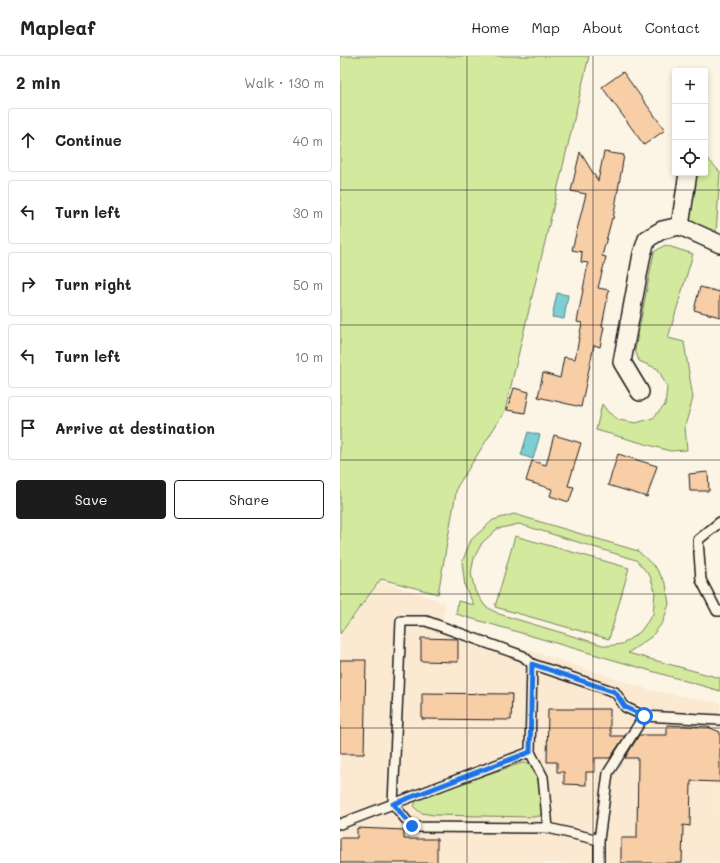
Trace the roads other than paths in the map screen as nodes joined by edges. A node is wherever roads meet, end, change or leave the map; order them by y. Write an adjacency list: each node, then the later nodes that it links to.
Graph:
1 (688, 176): 2 (street)
2 (680, 226): 3 (street); 4 (street)
3 (720, 244)
4 (640, 392)
5 (720, 522): 6 (lane)
6 (720, 611)
7 (532, 664): 8 (lane); 10 (lane); 11 (lane)
8 (644, 716): 9 (lane); 14 (lane)
9 (720, 720)
10 (530, 752): 11 (lane); 13 (lane)
11 (393, 804): 12 (lane); 13 (lane)
12 (340, 824)
13 (548, 828): 14 (lane)
14 (599, 840): 15 (lane)
15 (599, 863)

